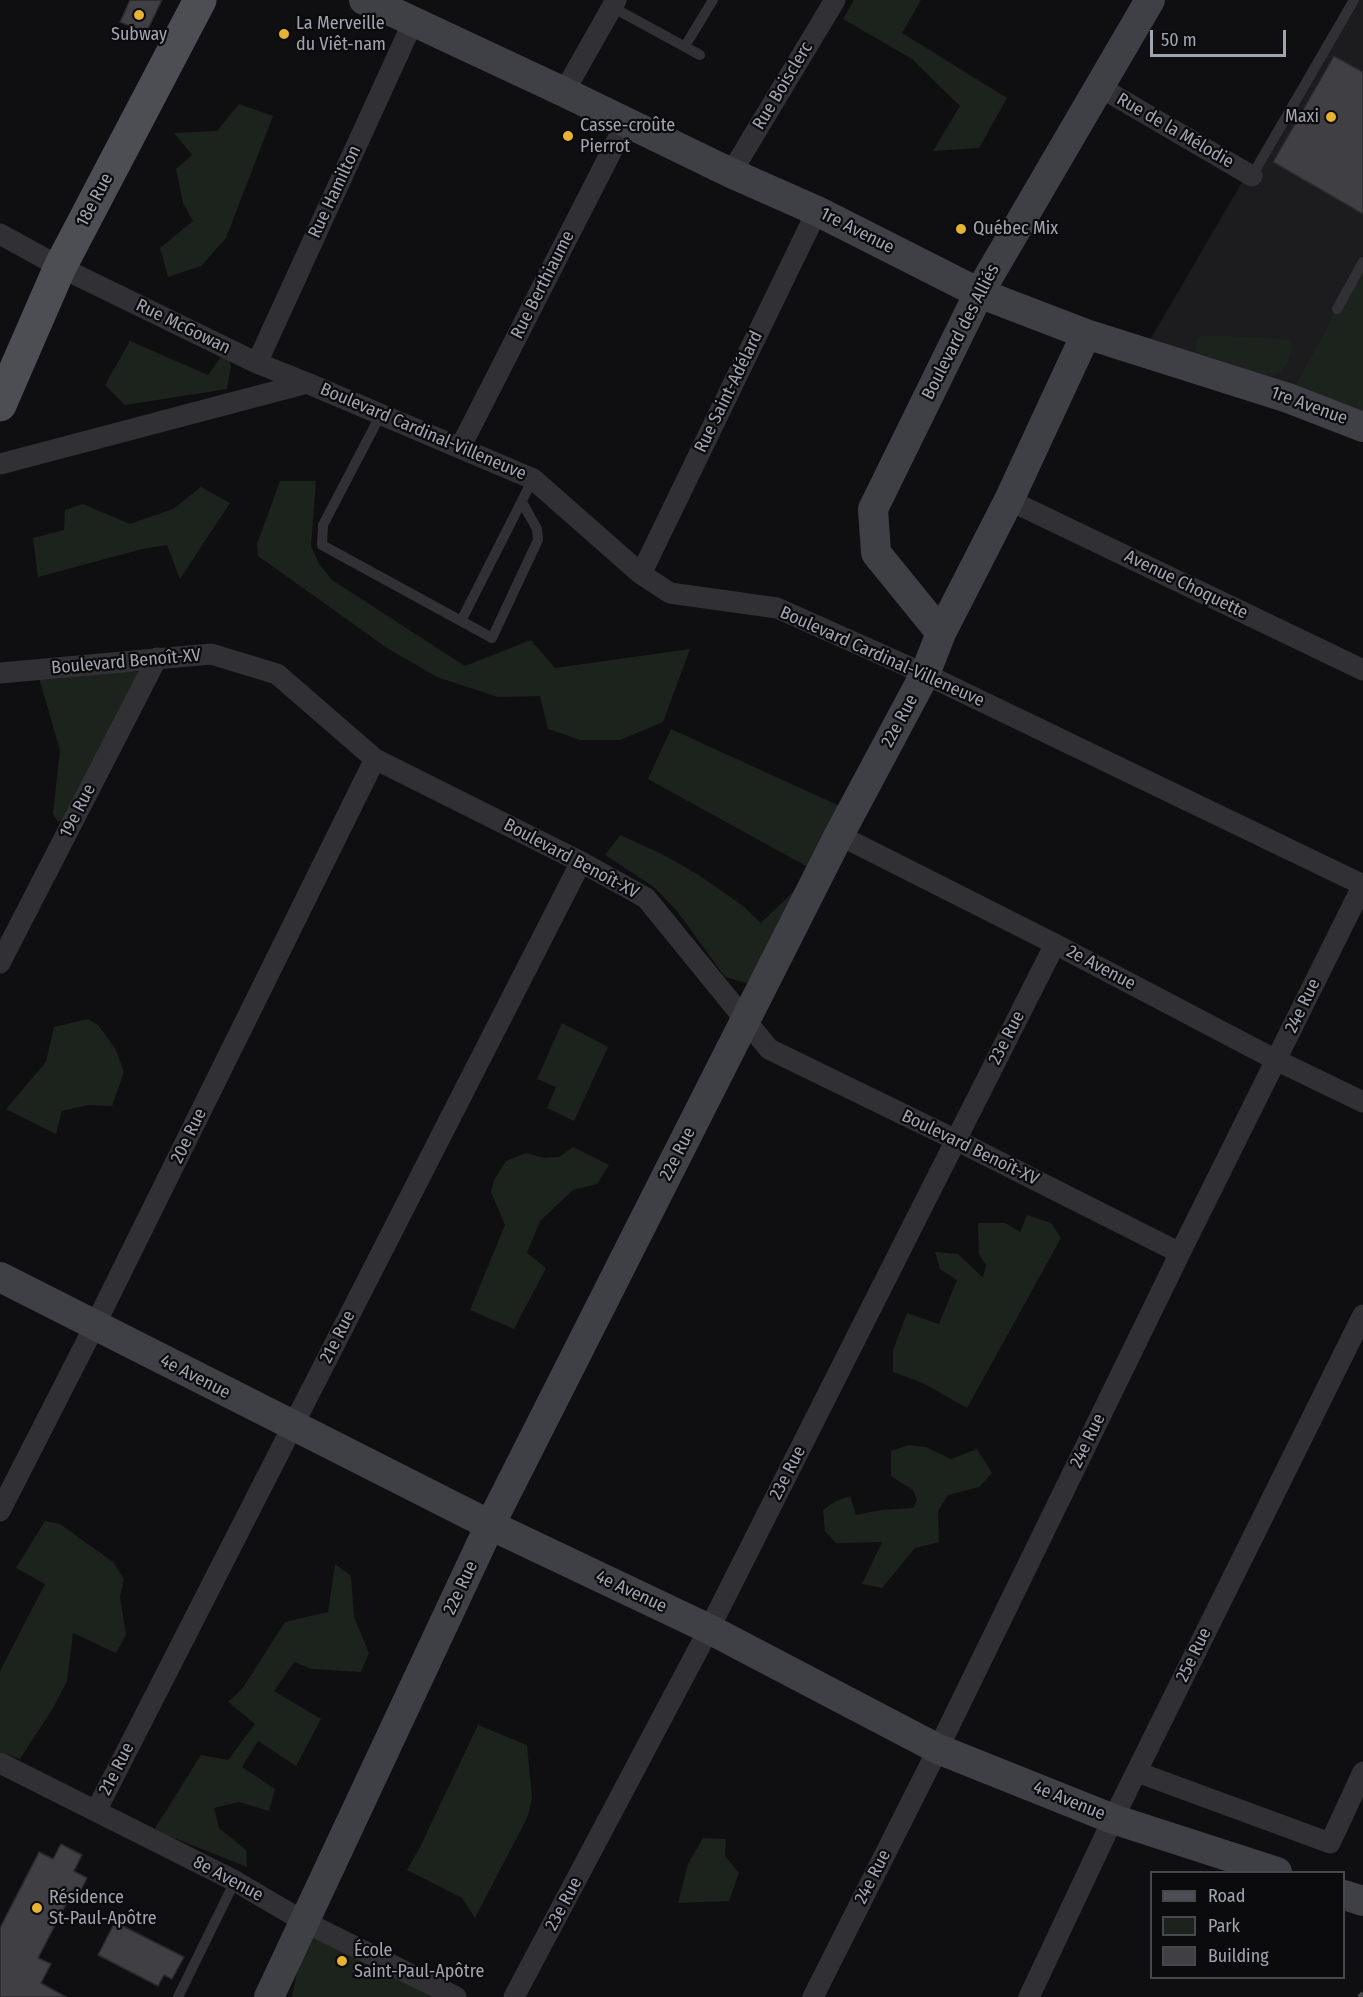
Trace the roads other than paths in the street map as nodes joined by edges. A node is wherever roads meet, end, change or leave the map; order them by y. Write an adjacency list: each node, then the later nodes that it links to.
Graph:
1 (200, 0): 19 (main road, 18e Rue)
2 (364, 0): 8 (street, 1re Avenue)
3 (713, 0): 9 (lane)
4 (835, 0): 14 (street, Rue Boisclerc)
5 (1150, 0): 11 (street, Boulevard des Alliés)
6 (1354, 0): 15 (lane)
7 (614, 4): 9 (lane); 12 (street)
8 (404, 11): 12 (street, 1re Avenue); 23 (street, Rue Hamilton)
9 (685, 46): 10 (lane)
10 (700, 55)
11 (1098, 86): 15 (street, Rue de la Mélodie); 20 (street, Boulevard des Alliés)
12 (564, 92): 13 (street, 1re Avenue)
13 (627, 121): 14 (street, 1re Avenue); 28 (street, Rue Berthiaume)
14 (731, 173): 16 (street, 1re Avenue)
15 (1252, 176)
16 (817, 211): 20 (street, 1re Avenue); 33 (street, Rue Saint-Adélard)
17 (0, 234): 19 (street)
18 (1363, 262): 21 (lane)
19 (60, 267): 23 (street, Rue McGowan); 25 (main road, 18e Rue)
20 (979, 294): 22 (street, 1re Avenue); 35 (street, Boulevard des Alliés)
21 (1337, 309)
22 (1086, 334): 27 (street, 1re Avenue); 31 (street, 22e Rue)
23 (257, 363): 24 (street, Rue McGowan)
24 (307, 383): 26 (street, Boulevard Cardinal-Villeneuve); 29 (street, Boulevard Cardinal-Villeneuve)
25 (0, 405)
26 (381, 414): 28 (street, Boulevard Cardinal-Villeneuve); 34 (lane)
27 (1363, 427)
28 (460, 448): 30 (street, Boulevard Cardinal-Villeneuve)
29 (0, 464)
30 (533, 479): 32 (lane); 33 (street, Boulevard Cardinal-Villeneuve)
31 (1009, 500): 35 (street, 22e Rue); 37 (street, Avenue Choquette)
32 (522, 502): 34 (lane); 34 (lane)
33 (641, 573): 39 (street, Boulevard Cardinal-Villeneuve)
34 (461, 621)
35 (941, 633): 39 (street, 22e Rue)
36 (157, 658): 38 (street, Boulevard Benoît-XV); 40 (street, Boulevard Benoît-XV); 45 (street, 19e Rue)
37 (1363, 670)
38 (0, 673)
39 (925, 674): 41 (street, 22e Rue); 43 (street, Boulevard Cardinal-Villeneuve)
40 (375, 759): 42 (street, Boulevard Benoît-XV); 53 (street, 20e Rue)
41 (839, 835): 44 (street, 2e Avenue); 46 (street, 22e Rue)
42 (581, 862): 46 (street, Boulevard Benoît-XV); 54 (street, 21e Rue)
43 (1363, 885): 47 (street, 24e Rue)
44 (1054, 944): 47 (street, 2e Avenue); 49 (street, 23e Rue)
45 (3, 950)
46 (746, 1020): 49 (street, Boulevard Benoît-XV); 56 (street, 22e Rue)
47 (1276, 1060): 48 (street, 2e Avenue); 50 (street, 24e Rue)
48 (1363, 1102)
49 (956, 1140): 50 (street, Boulevard Benoît-XV); 57 (street, 23e Rue)
50 (1180, 1253): 58 (street, 24e Rue)
51 (0, 1277): 53 (street, 4e Avenue)
52 (1363, 1315): 60 (street, 25e Rue)
53 (94, 1325): 54 (street, 4e Avenue); 55 (street, 20e Rue)
54 (293, 1426): 56 (street, 4e Avenue); 62 (street, 21e Rue)
55 (0, 1511)
56 (490, 1525): 57 (street, 4e Avenue); 68 (street, 22e Rue)
57 (710, 1629): 58 (street, 4e Avenue); 72 (street, 23e Rue)
58 (938, 1749): 63 (street, 4e Avenue); 73 (street, 24e Rue)
59 (0, 1763): 62 (street, 8e Avenue)
60 (1137, 1772): 61 (street); 63 (street, 25e Rue)
61 (1363, 1772)
62 (96, 1811): 65 (street, 8e Avenue)
63 (1113, 1819): 64 (street, 4e Avenue); 74 (street, 25e Rue)
64 (1274, 1871)
65 (235, 1881): 68 (street, 8e Avenue); 70 (lane)
66 (1345, 1895): 67 (street)
67 (1363, 1901)
68 (303, 1921): 69 (street, 22e Rue); 71 (street, 8e Avenue)
69 (275, 1990)
70 (178, 1997)
71 (456, 1997)
72 (514, 1997)
73 (813, 1997)
74 (1029, 1997)

